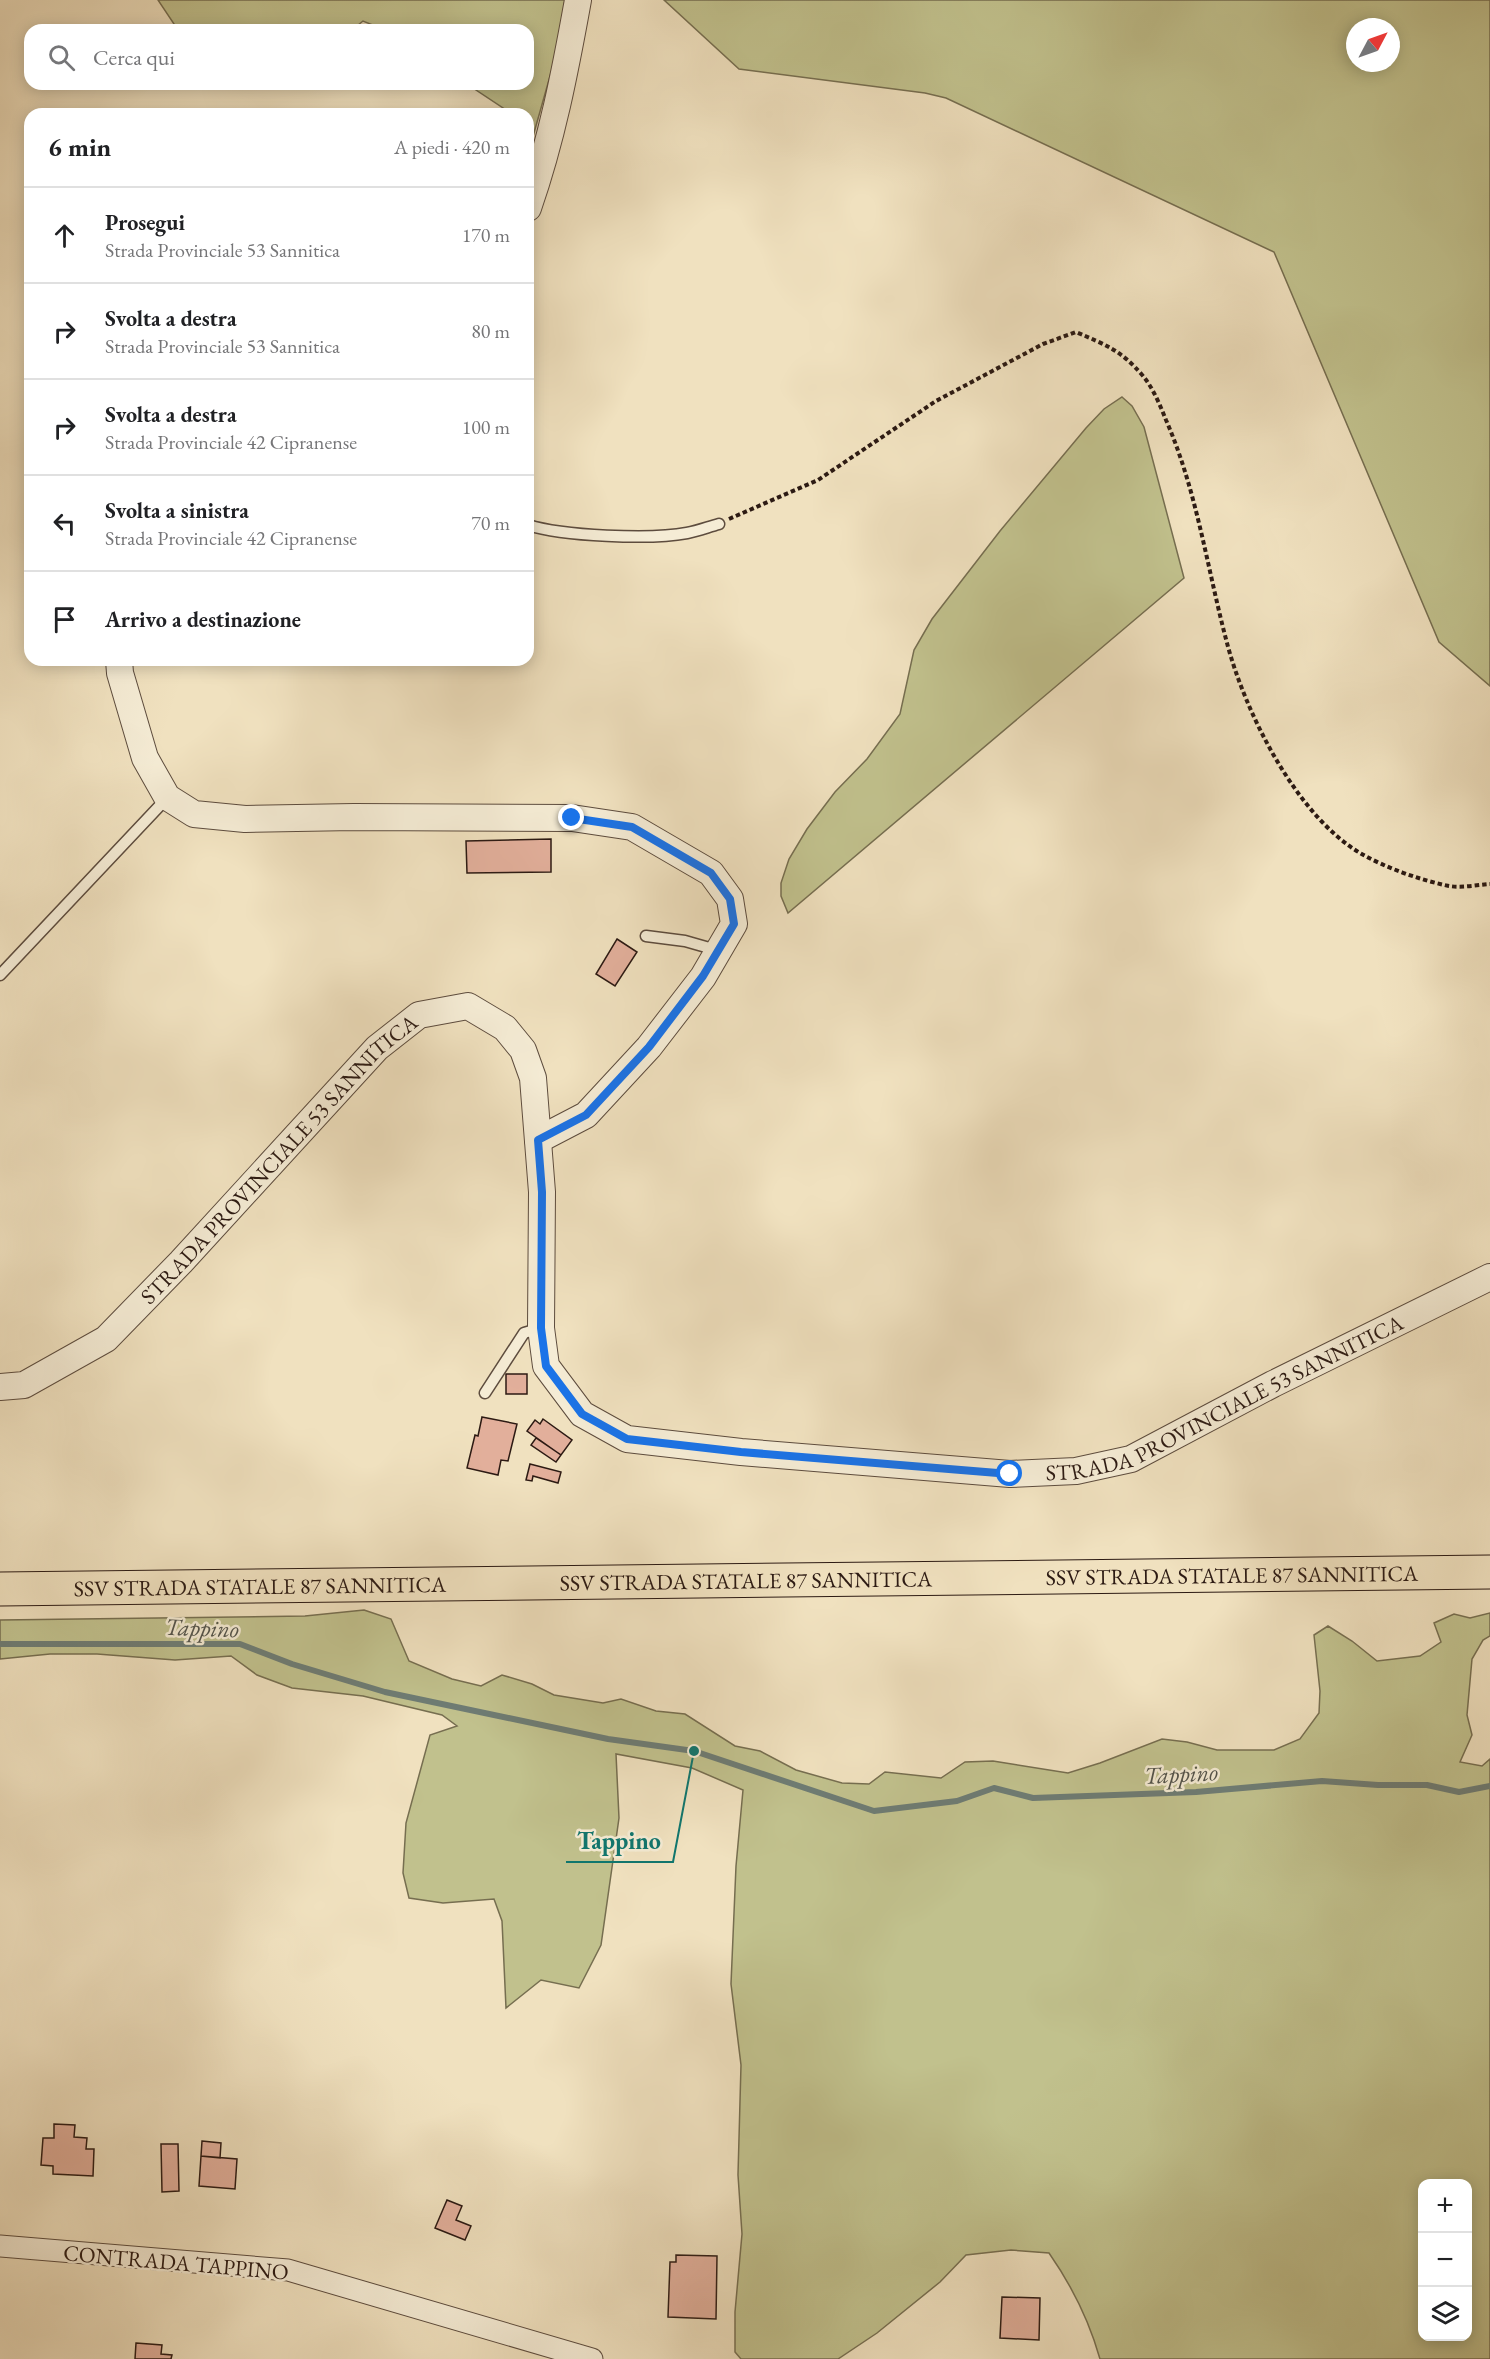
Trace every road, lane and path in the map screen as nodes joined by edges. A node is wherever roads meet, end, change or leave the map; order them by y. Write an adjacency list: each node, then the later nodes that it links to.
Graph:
1 (578, 0): 2 (street)
2 (534, 191)
3 (719, 524): 4 (lane); 7 (path)
4 (534, 527)
5 (119, 666): 6 (street)
6 (167, 798): 9 (street); 10 (lane)
7 (1490, 884)
8 (646, 936): 9 (lane)
9 (720, 951): 11 (street)
10 (0, 975)
11 (538, 1140): 13 (street, STRADA PROVINCIALE 53 SANNITICA); 14 (street, STRADA PROVINCIALE 53 SANNITICA)
12 (1490, 1277): 13 (street, STRADA PROVINCIALE 53 SANNITICA)
13 (541, 1328): 15 (lane)
14 (0, 1387)
15 (486, 1392)
16 (1490, 1572): 17 (main road, SSV STRADA STATALE 87 SANNITICA)
17 (0, 1589)
18 (0, 2246): 19 (street, CONTRADA TAPPINO)
19 (592, 2359)

